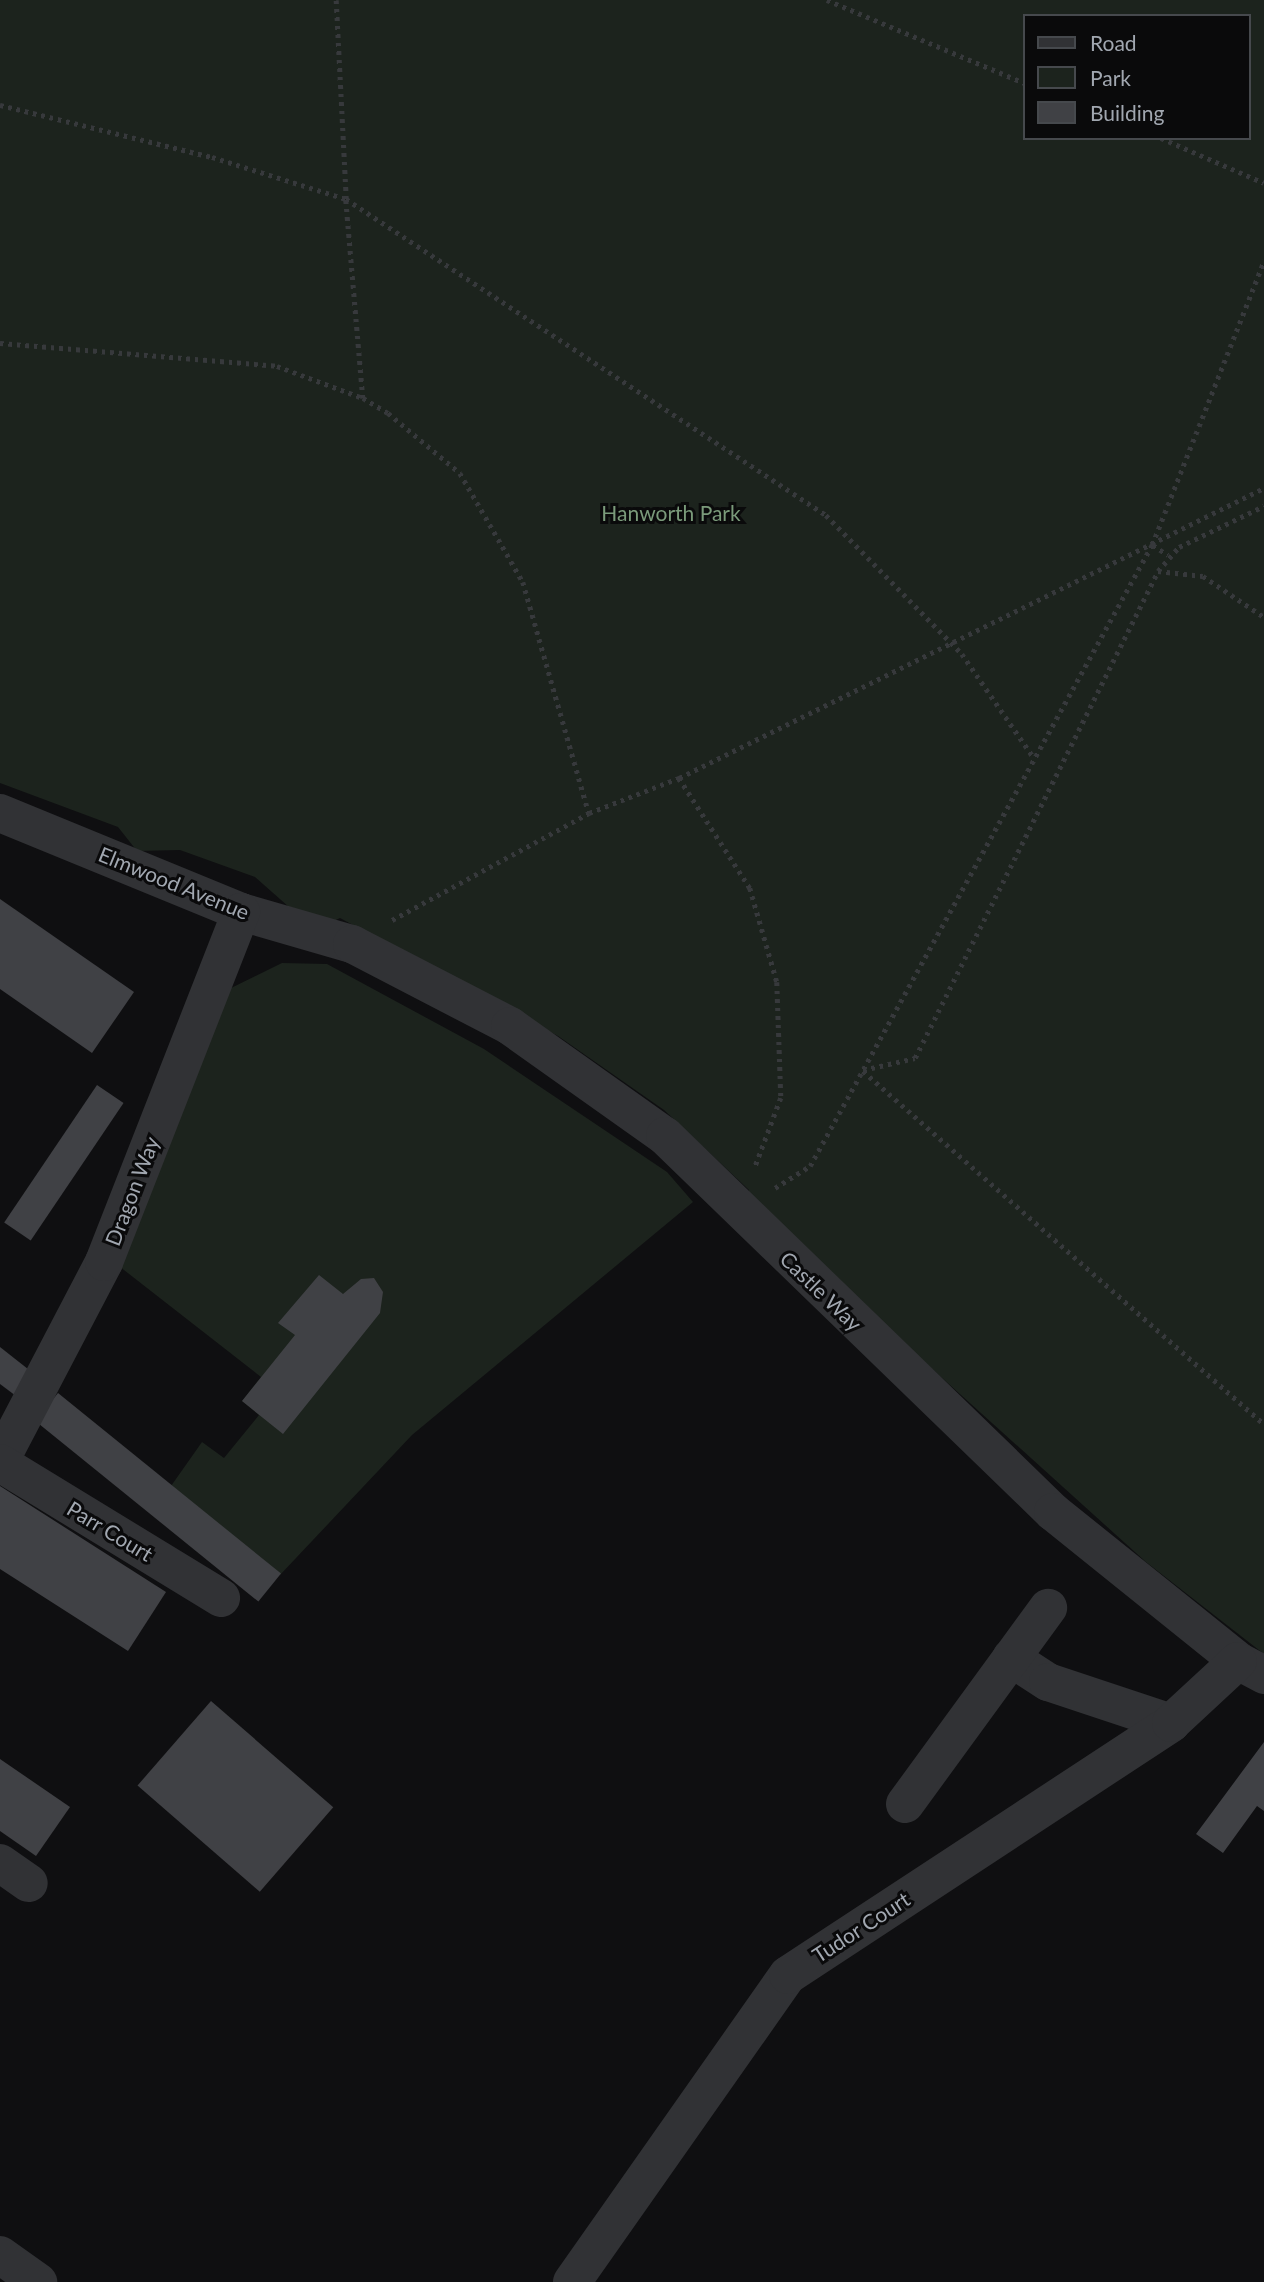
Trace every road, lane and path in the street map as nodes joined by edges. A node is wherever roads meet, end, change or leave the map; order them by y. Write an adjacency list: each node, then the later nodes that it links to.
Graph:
1 (336, 0): 7 (path)
2 (827, 0): 3 (path)
3 (1023, 83)
4 (0, 105): 7 (path)
5 (1166, 140): 6 (path)
6 (1264, 183)
7 (346, 199): 10 (path); 17 (path)
8 (1264, 260): 13 (path)
9 (0, 343): 10 (path)
10 (363, 398): 21 (path)
11 (1264, 488): 13 (path)
12 (1264, 506): 14 (path)
13 (1152, 545): 14 (path); 17 (path); 18 (path)
14 (1168, 555): 15 (path)
15 (1158, 571): 16 (path); 24 (path)
16 (1264, 617)
17 (951, 644): 18 (path); 19 (path)
18 (1034, 758): 24 (path)
19 (679, 778): 21 (path); 25 (path)
20 (0, 813): 22 (street, Elmwood Avenue)
21 (589, 813): 23 (path)
22 (241, 912): 23 (street, Elmwood Avenue); 27 (street, Dragon Way)
23 (352, 944): 25 (street, Castle Way)
24 (862, 1070): 25 (path); 26 (path)
25 (739, 1211): 31 (street, Castle Way)
26 (1264, 1424)
27 (0, 1462): 28 (street, Parr Court)
28 (220, 1598)
29 (1048, 1608): 30 (street)
30 (1011, 1658): 32 (street); 33 (street)
31 (1251, 1668): 32 (street, Tudor Court)
32 (1171, 1723): 36 (street, Tudor Court)
33 (905, 1804)
34 (0, 2255): 35 (street)
35 (38, 2282)
36 (572, 2282)

